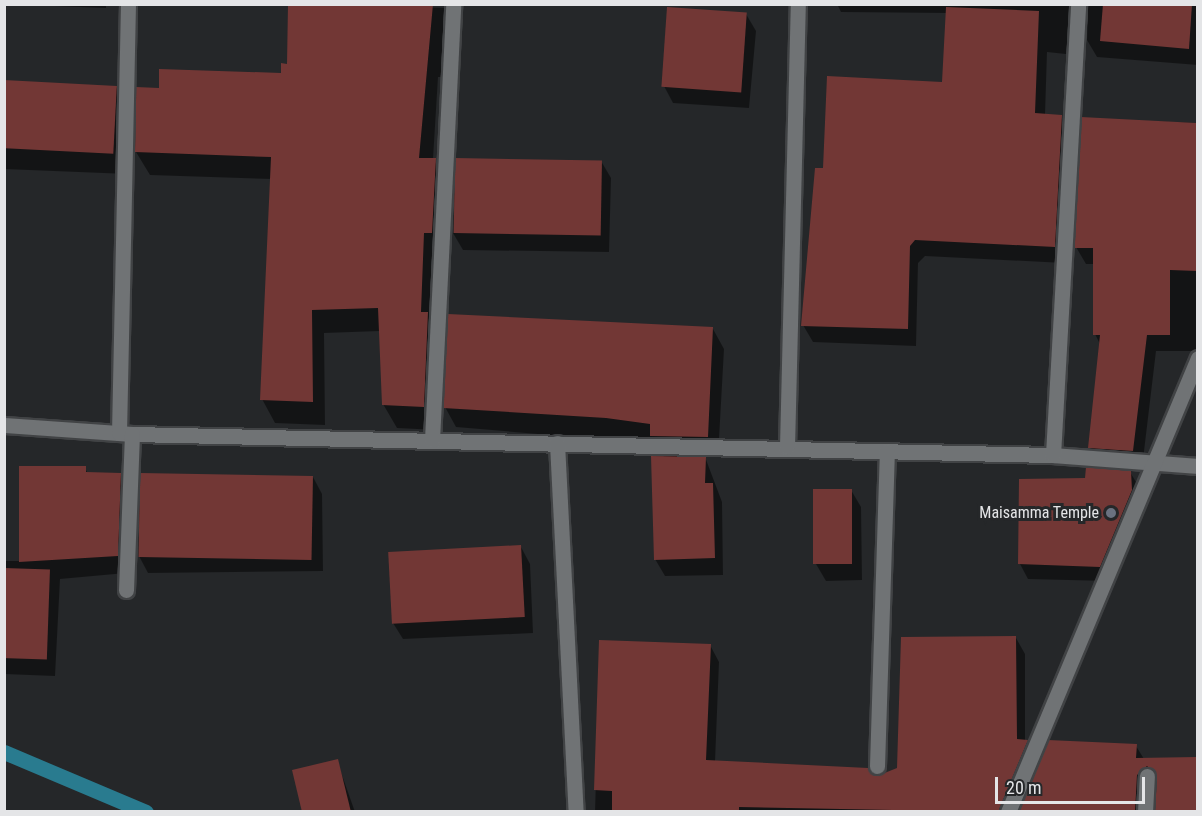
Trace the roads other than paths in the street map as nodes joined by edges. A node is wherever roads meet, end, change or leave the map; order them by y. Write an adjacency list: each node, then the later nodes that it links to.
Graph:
1 (128, 4): 7 (street)
2 (453, 4): 8 (street)
3 (798, 4): 10 (street)
4 (1078, 4): 12 (street)
5 (1197, 358): 13 (street)
6 (4, 425): 7 (street)
7 (126, 433): 8 (street); 15 (street)
8 (432, 440): 9 (street)
9 (557, 443): 10 (street); 18 (street)
10 (787, 447): 11 (street)
11 (887, 451): 12 (street); 16 (street)
12 (1053, 455): 13 (street)
13 (1155, 466): 14 (street); 19 (street)
14 (1197, 466)
15 (126, 590)
16 (877, 766)
17 (1147, 776): 20 (street)
18 (576, 812)
19 (1008, 812)
20 (1145, 812)

